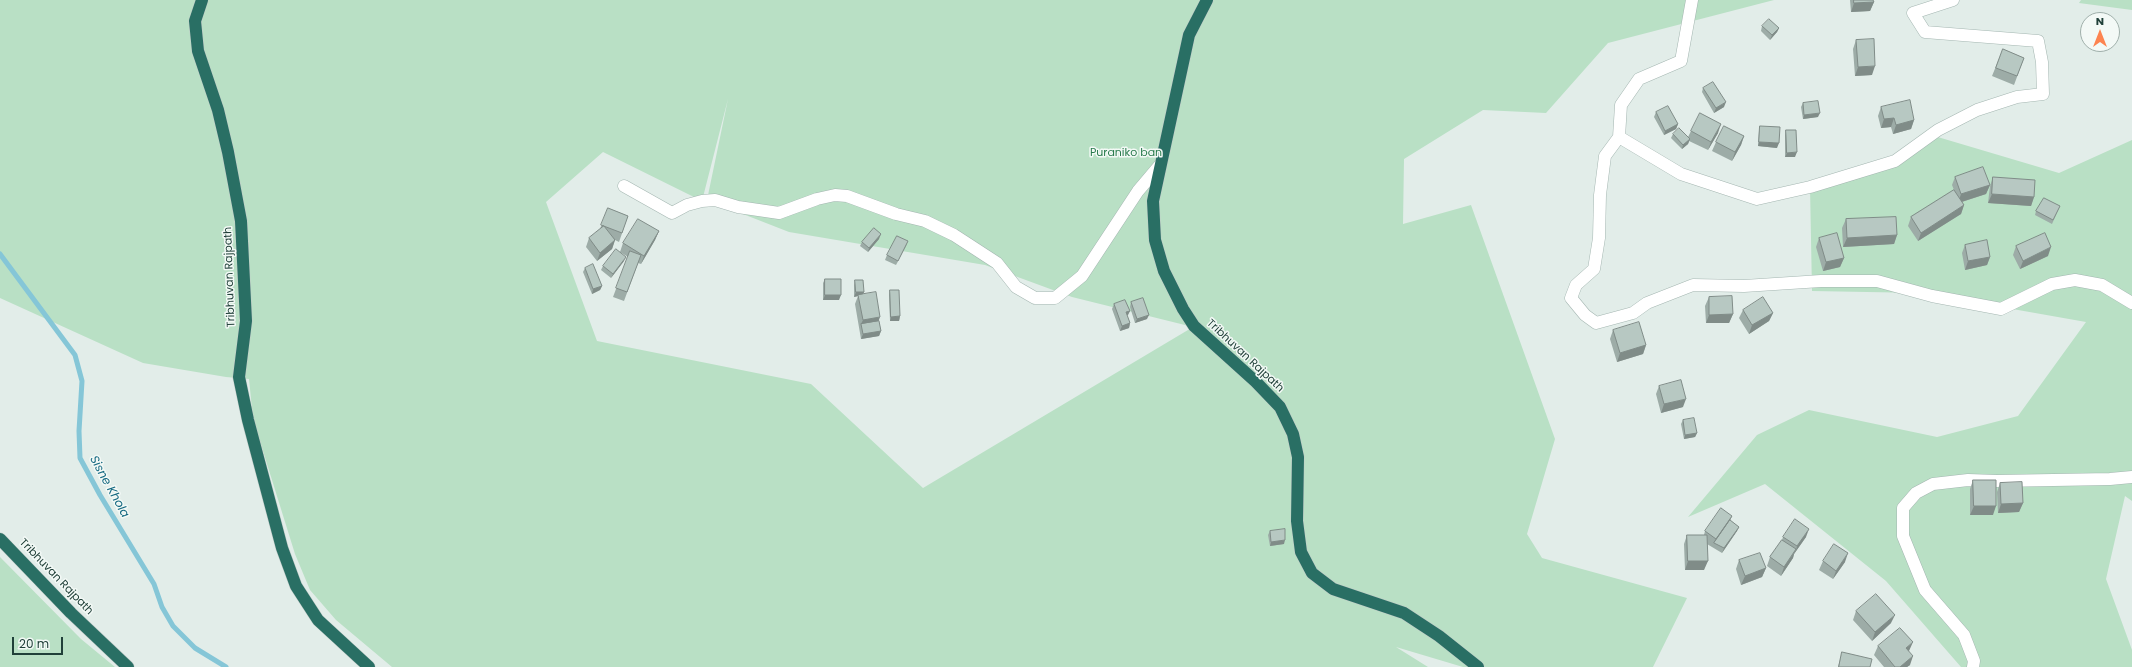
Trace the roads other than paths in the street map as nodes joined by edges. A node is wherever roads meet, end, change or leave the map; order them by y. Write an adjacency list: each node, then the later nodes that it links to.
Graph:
1 (202, 0): 12 (highway, Tribhuvan Rajpath)
2 (1207, 0): 6 (highway, Tribhuvan Rajpath)
3 (1692, 0): 5 (street)
4 (1953, 0): 5 (street)
5 (1619, 137): 8 (street)
6 (1160, 165): 7 (street); 13 (highway, Tribhuvan Rajpath)
7 (624, 186)
8 (2132, 303)
9 (2132, 477): 14 (street)
10 (0, 539): 11 (highway, Tribhuvan Rajpath)
11 (128, 667)
12 (369, 667)
13 (1478, 667)
14 (1973, 667)

